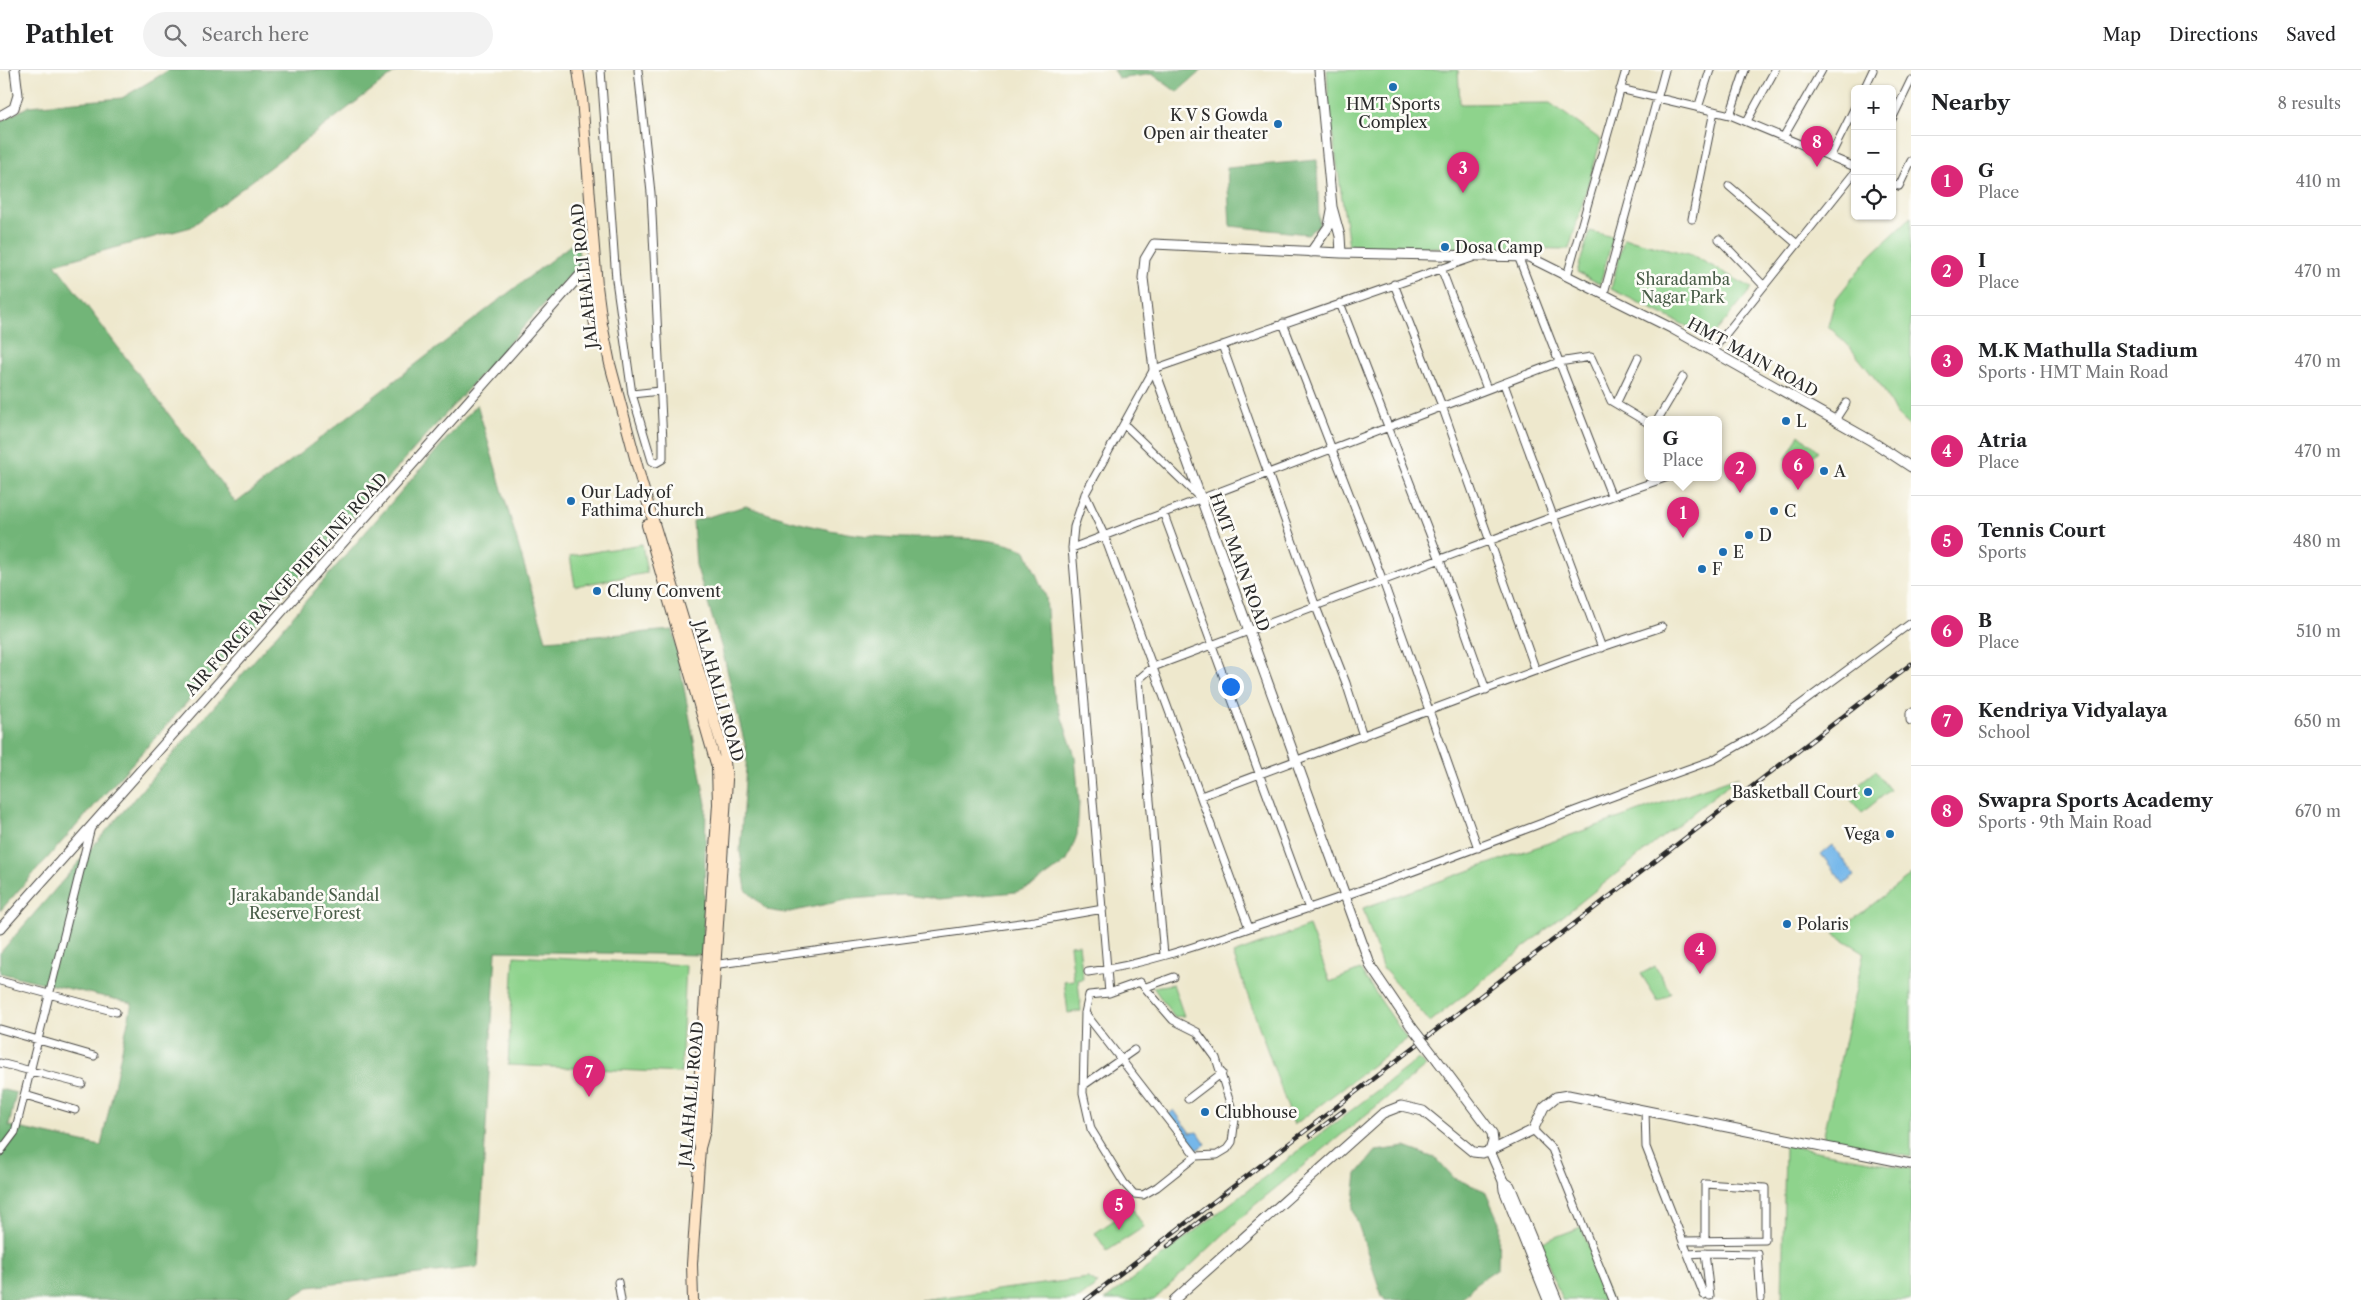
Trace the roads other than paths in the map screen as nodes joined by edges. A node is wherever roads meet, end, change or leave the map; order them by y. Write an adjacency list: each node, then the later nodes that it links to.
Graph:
1 (15, 70): 22 (street)
2 (576, 70): 39 (main road, JALAHALLI ROAD)
3 (601, 70): 56 (street)
4 (638, 70): 55 (street)
5 (1319, 70): 31 (street)
6 (1626, 70): 15 (street)
7 (1665, 70): 16 (street)
8 (1710, 70): 17 (street)
9 (1745, 70): 20 (street)
10 (1775, 70): 23 (street)
11 (1822, 70): 24 (street)
12 (1874, 70): 14 (street)
13 (1911, 80): 19 (street)
14 (1866, 85)
15 (1620, 89): 16 (street); 41 (street)
16 (1658, 97): 17 (street); 44 (street)
17 (1698, 108): 18 (street)
18 (1714, 111): 20 (street); 32 (street)
19 (1896, 111)
20 (1730, 115): 23 (street)
21 (1851, 115): 25 (street)
22 (0, 116)
23 (1747, 121): 24 (street)
24 (1784, 136): 25 (street)
25 (1830, 157): 27 (street)
26 (1911, 161): 29 (street)
27 (1851, 165)
28 (1853, 175): 34 (street)
29 (1896, 183)
30 (1729, 186): 34 (street)
31 (1332, 207): 35 (street); 36 (street)
32 (1692, 219)
33 (1719, 239): 43 (street)
34 (1797, 244): 43 (street)
35 (1311, 252): 36 (street, HMT MAIN ROAD); 51 (street, HMT MAIN ROAD)
36 (1341, 254): 37 (street, HMT MAIN ROAD)
37 (1481, 254): 38 (street, HMT MAIN ROAD); 40 (street)
38 (1518, 256): 41 (street, HMT MAIN ROAD); 50 (street)
39 (592, 263): 95 (street, AIR FORCE RANGE PIPELINE ROAD); 103 (main road, JALAHALLI ROAD)
40 (1441, 268): 42 (street); 54 (street)
41 (1568, 276): 44 (street, HMT MAIN ROAD)
42 (1394, 284): 45 (street); 59 (street)
43 (1764, 286): 48 (street)
44 (1604, 293): 48 (street, HMT MAIN ROAD)
45 (1340, 303): 46 (street); 64 (street)
46 (1283, 324): 47 (street); 65 (street)
47 (1222, 345): 51 (street); 67 (street)
48 (1712, 351): 61 (street, HMT MAIN ROAD)
49 (1638, 358): 58 (street)
50 (1559, 362): 53 (street); 58 (street); 70 (street)
51 (1154, 368): 63 (street); 71 (street, HMT MAIN ROAD)
52 (1683, 377): 60 (street)
53 (1504, 384): 54 (street); 73 (street)
54 (1487, 389): 59 (street)
55 (660, 391): 56 (street); 56 (street)
56 (632, 394)
57 (1846, 403): 61 (street)
58 (1616, 404): 62 (street)
59 (1442, 406): 64 (street); 75 (street)
60 (1660, 416)
61 (1835, 420): 66 (street, HMT MAIN ROAD)
62 (1644, 421)
63 (1124, 424): 69 (street); 71 (street)
64 (1389, 426): 65 (street); 77 (street)
65 (1332, 448): 67 (street); 78 (street)
66 (1911, 467)
67 (1269, 472): 71 (street); 79 (street)
68 (1655, 481): 70 (street)
69 (1085, 494): 74 (street); 76 (street)
70 (1611, 495): 73 (street)
71 (1200, 498): 72 (street); 82 (street, HMT MAIN ROAD)
72 (1163, 512): 74 (street); 83 (street)
73 (1555, 516): 75 (street); 84 (street)
74 (1104, 535): 76 (street); 85 (street)
75 (1490, 541): 77 (street); 86 (street)
76 (1072, 548): 98 (street)
77 (1440, 560): 78 (street); 87 (street)
78 (1383, 581): 79 (street); 88 (street)
79 (1316, 607): 82 (street); 91 (street)
80 (1911, 623): 96 (street)
81 (1662, 627): 84 (street)
82 (1250, 632): 83 (street); 92 (street, HMT MAIN ROAD)
83 (1212, 646): 85 (street); 93 (street)
84 (1602, 648): 86 (street)
85 (1153, 667): 94 (street); 102 (street)
86 (1536, 671): 87 (street)
87 (1486, 690): 88 (street)
88 (1430, 711): 91 (street); 96 (street)
89 (1911, 713): 90 (street)
90 (1911, 720)
91 (1363, 736): 92 (street)
92 (1297, 760): 93 (street); 97 (street, HMT MAIN ROAD)
93 (1259, 774): 94 (street); 99 (street)
94 (1201, 796): 100 (street)
95 (91, 827): 101 (street, AIR FORCE RANGE PIPELINE ROAD); 110 (street)
96 (1478, 848): 97 (street)
97 (1346, 897): 99 (street); 128 (street, HMT MAIN ROAD, bridge)
98 (1103, 909): 103 (street); 104 (street)
99 (1309, 909): 100 (street)
100 (1249, 928): 102 (street)
101 (0, 929)
102 (1164, 955): 104 (street)
103 (712, 965): 140 (main road, JALAHALLI ROAD)
104 (1107, 970): 105 (street); 109 (street)
105 (1088, 972)
106 (1174, 977): 108 (street)
107 (0, 981): 110 (street)
108 (1146, 988): 109 (street); 120 (street)
109 (1110, 993): 112 (street)
110 (50, 995): 111 (street); 114 (street)
111 (116, 1012)
112 (1085, 1013): 117 (street); 122 (street)
113 (0, 1029): 114 (street)
114 (39, 1040): 116 (street); 119 (street)
115 (1134, 1050): 117 (street)
116 (94, 1056)
117 (1121, 1059): 122 (street); 130 (street)
118 (0, 1063): 119 (street)
119 (31, 1071): 121 (street); 123 (street)
120 (1222, 1073): 124 (street); 130 (street)
121 (82, 1084)
122 (1084, 1085): 130 (street)
123 (25, 1095): 125 (street); 129 (street)
124 (1188, 1099)
125 (76, 1110)
126 (1645, 1110): 127 (street); 131 (street); 133 (street)
127 (1533, 1130): 128 (street); 144 (street)
128 (1490, 1151): 132 (street, HMT MAIN ROAD); 141 (street)
129 (0, 1152)
130 (1196, 1156)
131 (1911, 1164)
132 (1503, 1181): 142 (street); 143 (street)
133 (1683, 1241): 134 (street); 136 (street)
134 (1705, 1241): 134 (street)
135 (1705, 1253): 136 (street); 136 (street); 138 (street)
136 (1688, 1254)
137 (618, 1282): 139 (street)
138 (1761, 1299)
139 (621, 1300)
140 (694, 1300)
141 (1174, 1300)
142 (1548, 1300)
143 (1557, 1300)
144 (1613, 1300)

